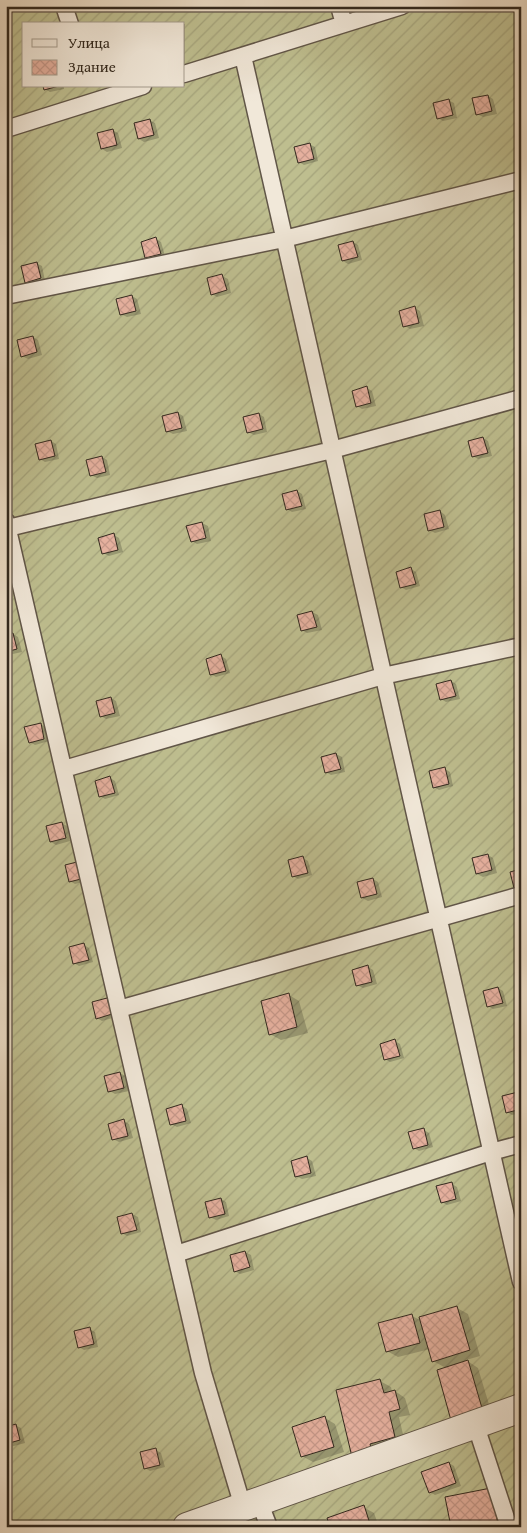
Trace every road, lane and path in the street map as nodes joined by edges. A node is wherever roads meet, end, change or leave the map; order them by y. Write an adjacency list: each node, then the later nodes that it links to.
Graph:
1 (64, 6): 4 (lane)
2 (339, 6): 5 (lane)
3 (402, 6): 5 (lane)
4 (69, 22)
5 (344, 24): 6 (lane)
6 (242, 56): 7 (lane); 12 (lane)
7 (185, 74)
8 (131, 88): 9 (lane)
9 (91, 94): 10 (lane)
10 (6, 129)
11 (521, 180): 12 (lane)
12 (284, 239): 13 (lane); 15 (lane)
13 (6, 296)
14 (521, 398): 15 (lane)
15 (332, 450): 16 (lane); 18 (lane)
16 (7, 524): 19 (lane)
17 (521, 646): 18 (lane)
18 (383, 676): 19 (lane); 21 (lane)
19 (64, 769): 22 (lane)
20 (521, 895): 21 (lane)
21 (438, 918): 22 (lane); 24 (lane)
22 (119, 1009): 25 (lane)
23 (521, 1144): 24 (lane)
24 (491, 1152): 25 (lane); 26 (lane)
25 (176, 1254): 29 (lane)
26 (521, 1282)
27 (521, 1408): 28 (street)
28 (475, 1423): 29 (street); 32 (lane)
29 (251, 1504): 30 (street); 31 (lane)
30 (187, 1527)
31 (269, 1527)
32 (509, 1527)

